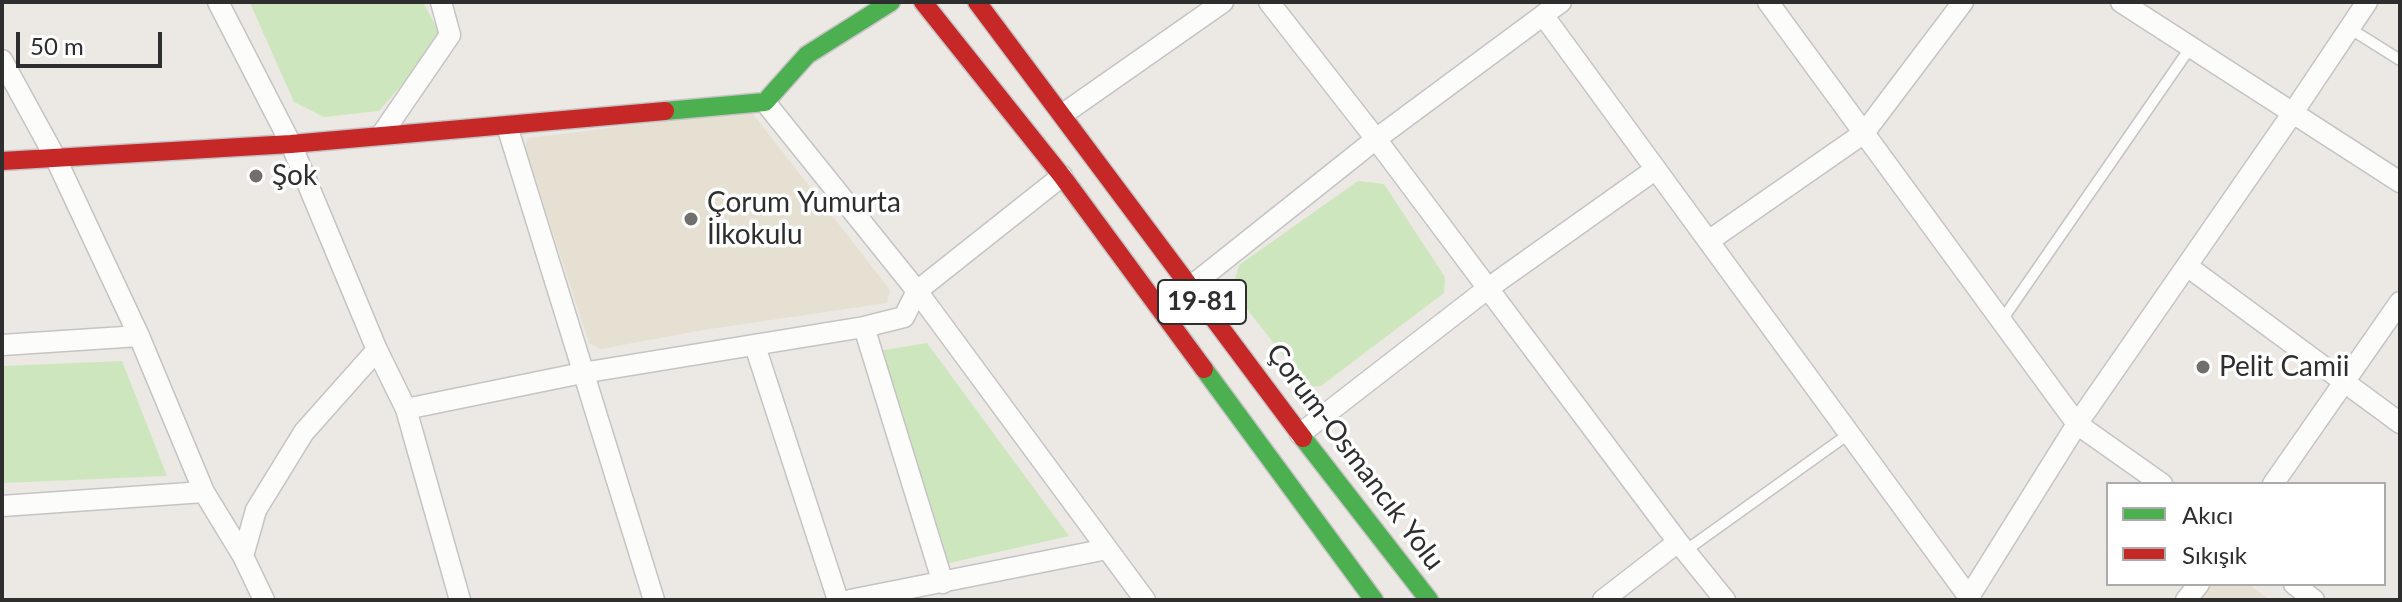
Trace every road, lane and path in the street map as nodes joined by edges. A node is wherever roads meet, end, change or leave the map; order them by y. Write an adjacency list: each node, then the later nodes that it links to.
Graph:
1 (218, 2): 25 (street)
2 (441, 2): 23 (street)
3 (891, 2): 18 (main road)
4 (923, 2): 29 (main road, 19-81)
5 (977, 2): 19 (main road, Çorum-Osmancık Yolu / 19-81)
6 (1223, 2): 19 (street)
7 (1269, 2): 24 (street)
8 (1561, 2): 13 (street)
9 (1768, 2): 22 (street)
10 (1963, 2): 22 (street)
11 (2121, 2): 15 (street)
12 (2367, 2): 14 (street)
13 (1543, 15): 24 (street); 28 (street)
14 (2349, 28): 17 (lane); 20 (street)
15 (2190, 48): 20 (street); 37 (lane)
16 (2, 60): 26 (street)
17 (2400, 60)
18 (765, 102): 21 (main road); 35 (street)
19 (1063, 114): 33 (main road, Çorum-Osmancık Yolu / 19-81)
20 (2292, 114): 30 (street); 32 (street)
21 (507, 126): 23 (main road); 43 (street)
22 (1864, 133): 31 (street); 37 (street)
23 (382, 134): 25 (main road)
24 (1376, 139): 33 (street); 34 (street)
25 (291, 144): 26 (main road); 42 (street)
26 (55, 157): 27 (main road); 39 (street)
27 (2, 161)
28 (1656, 169): 31 (street); 34 (street)
29 (1062, 176): 35 (street); 66 (main road, 19-81)
30 (2400, 182)
31 (1710, 240): 48 (street)
32 (2187, 266): 44 (street); 47 (street)
33 (1190, 287): 49 (main road, Çorum-Osmancık Yolu / 19-81)
34 (1487, 289): 49 (street); 54 (street)
35 (917, 291): 38 (street); 55 (street)
36 (2400, 302): 44 (street)
37 (2002, 320): 47 (street)
38 (864, 327): 41 (street); 57 (street)
39 (139, 336): 40 (street); 52 (street)
40 (2, 345)
41 (755, 346): 43 (street); 63 (street)
42 (377, 350): 45 (street); 56 (street)
43 (582, 373): 45 (street); 62 (street)
44 (2345, 382): 46 (street); 51 (street)
45 (406, 409): 61 (street)
46 (2400, 423)
47 (2077, 424): 50 (street); 59 (street)
48 (1850, 433): 54 (lane); 59 (street)
49 (1300, 434): 67 (main road, Çorum-Osmancık Yolu / 19-81)
50 (2159, 482)
51 (2274, 482)
52 (204, 492): 53 (street); 56 (street)
53 (2, 506)
54 (1682, 547): 68 (street); 69 (street)
55 (1107, 549): 57 (street); 65 (street)
56 (243, 556): 60 (street)
57 (943, 583): 64 (street)
58 (2296, 586): 70 (street)
59 (1969, 599)
60 (264, 600)
61 (460, 600)
62 (654, 600)
63 (838, 600)
64 (850, 600)
65 (1145, 600)
66 (1374, 600)
67 (1429, 600)
68 (1603, 600)
69 (1725, 600)
70 (2314, 600)

